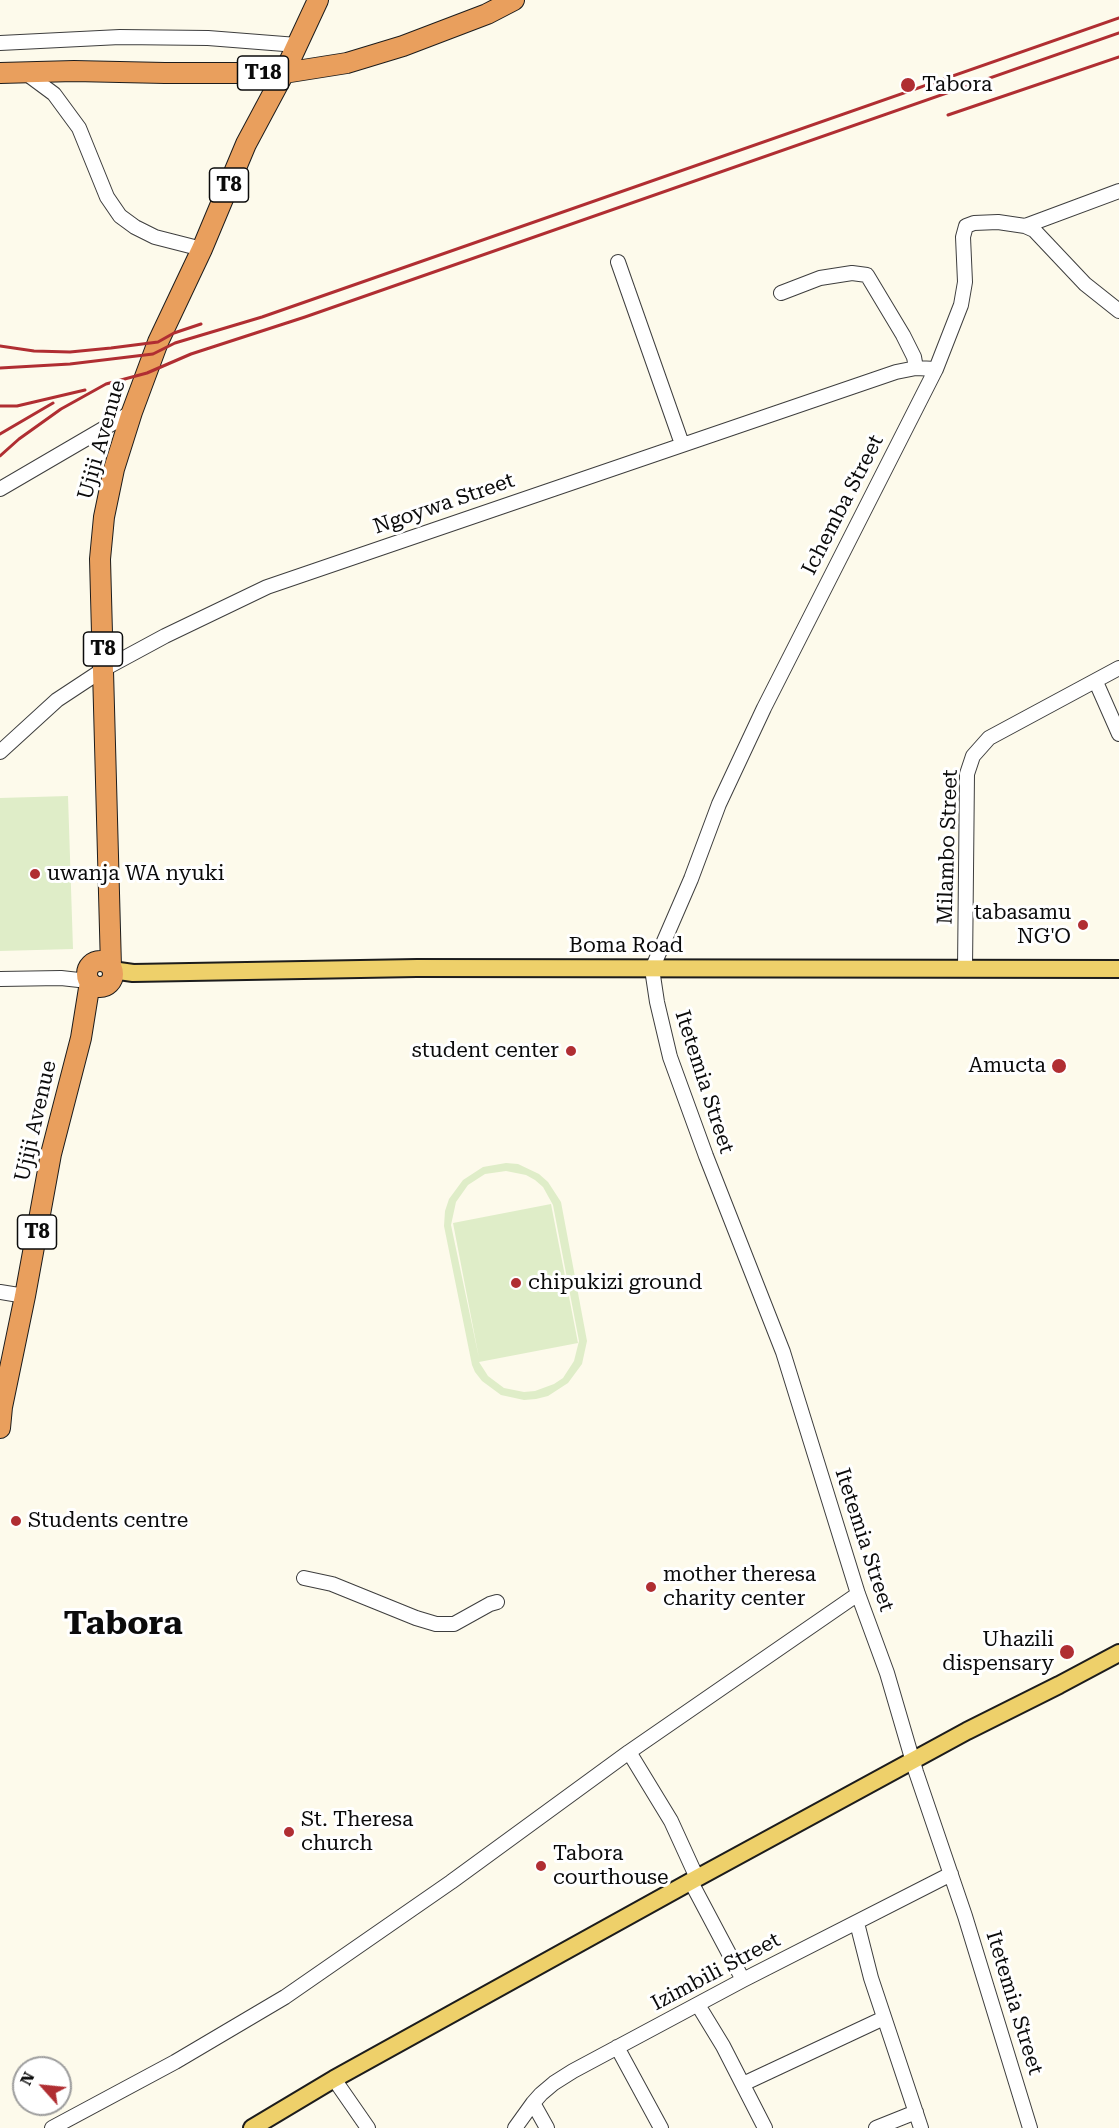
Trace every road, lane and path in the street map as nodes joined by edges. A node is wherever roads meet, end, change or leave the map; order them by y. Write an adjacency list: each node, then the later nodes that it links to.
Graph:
1 (318, 0): 4 (highway, Ujiji Avenue / T8)
2 (514, 0): 6 (highway, T18)
3 (0, 43): 4 (street)
4 (297, 45): 6 (highway, Ujiji Avenue / T8)
5 (0, 73): 7 (highway, T18)
6 (284, 73): 7 (highway, T18); 10 (highway, Ujiji Avenue / T8)
7 (27, 74): 10 (street)
8 (1119, 191): 9 (street)
9 (1025, 226): 13 (street); 15 (street, Ichemba Street)
10 (202, 249): 16 (highway, Ujiji Avenue / T8)
11 (618, 262): 17 (street)
12 (781, 293): 14 (street)
13 (1119, 311)
14 (916, 368): 15 (street, Ngoywa Street); 17 (street, Ngoywa Street)
15 (936, 369): 25 (street, Ichemba Street)
16 (132, 412): 18 (street); 20 (highway, Ujiji Avenue / T8)
17 (682, 444): 20 (street, Ngoywa Street)
18 (0, 489)
19 (1119, 668): 21 (street, Milambo Street)
20 (104, 669): 23 (street, Ngoywa Street); 27 (highway, Ujiji Avenue / T8)
21 (1096, 682): 22 (street); 24 (street, Milambo Street)
22 (1119, 734)
23 (0, 752)
24 (965, 968): 25 (main road, Boma Road); 26 (main road, Boma Road)
25 (652, 969): 27 (main road, Boma Road); 34 (street, Itetemia Street)
26 (1119, 969)
27 (100, 975): 28 (street); 30 (highway, Ujiji Avenue / T8)
28 (0, 979)
29 (0, 1292): 30 (street)
30 (25, 1296): 31 (highway, Ujiji Avenue / T8)
31 (1, 1408): 32 (highway, Ujiji Avenue / T8)
32 (0, 1428)
33 (304, 1578): 35 (street)
34 (858, 1594): 37 (street); 38 (street, Itetemia Street)
35 (497, 1602)
36 (1119, 1653): 38 (main road)
37 (629, 1752): 40 (street); 50 (street)
38 (913, 1761): 39 (street, Itetemia Street); 40 (main road)
39 (951, 1874): 41 (street, Izimbili Street); 59 (street, Itetemia Street)
40 (694, 1880): 42 (street); 46 (main road)
41 (857, 1923): 42 (street, Izimbili Street); 44 (street)
42 (743, 1980): 43 (street, Izimbili Street)
43 (698, 2006): 45 (street, Izimbili Street); 47 (street)
44 (884, 2018): 47 (street); 49 (street)
45 (617, 2047): 48 (street, Izimbili Street); 55 (street)
46 (334, 2079): 51 (main road); 52 (street)
47 (743, 2084): 56 (street)
48 (532, 2103): 53 (street, Izimbili Street); 54 (street)
49 (916, 2112): 57 (street); 58 (street)
50 (52, 2128)
51 (252, 2128)
52 (368, 2128)
53 (515, 2128)
54 (547, 2128)
55 (661, 2128)
56 (765, 2128)
57 (876, 2128)
58 (921, 2128)
59 (1030, 2128)

